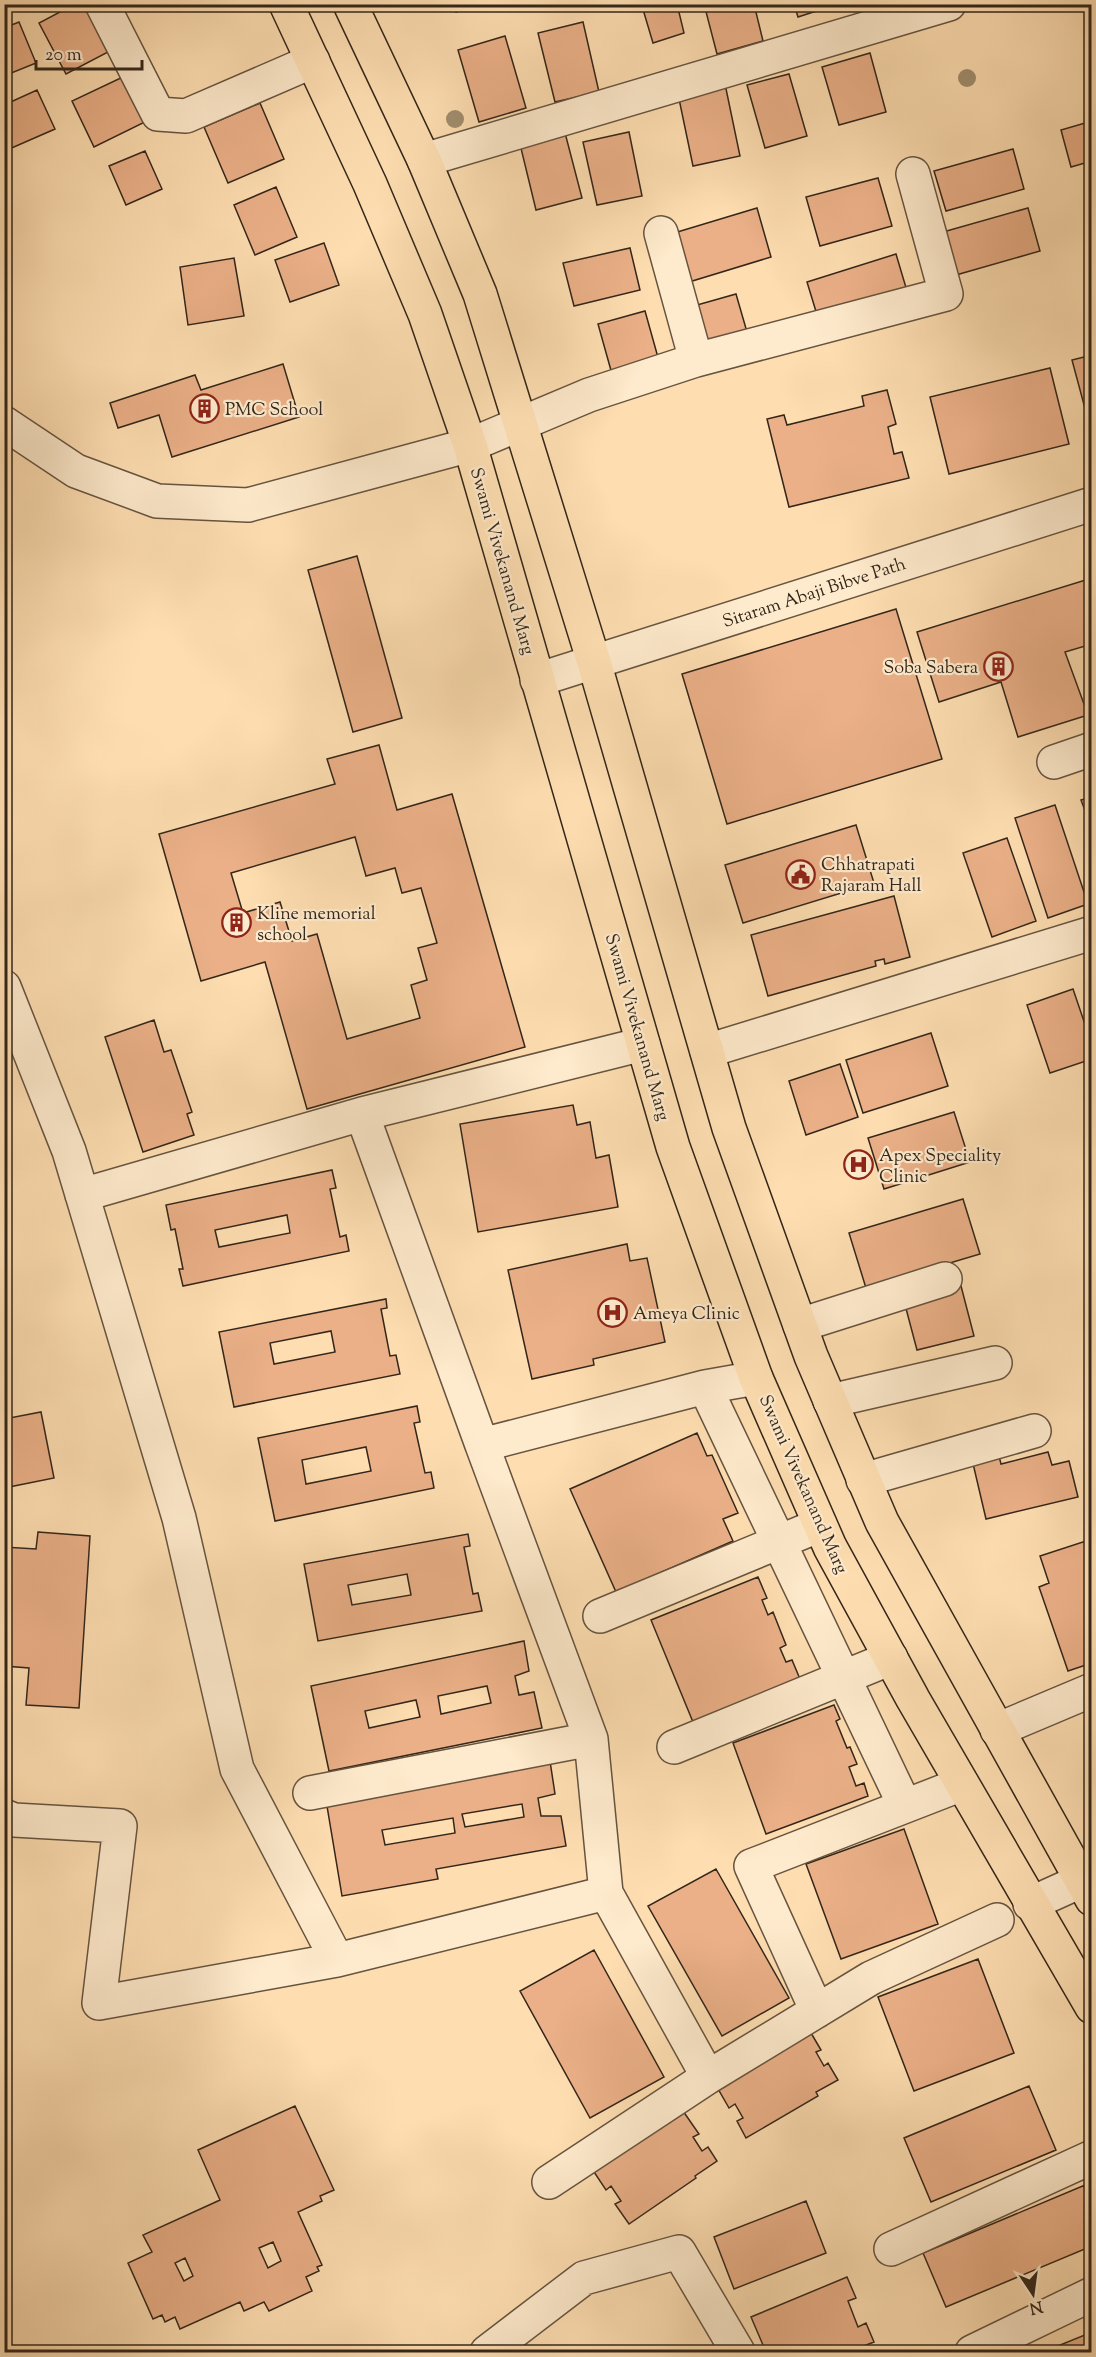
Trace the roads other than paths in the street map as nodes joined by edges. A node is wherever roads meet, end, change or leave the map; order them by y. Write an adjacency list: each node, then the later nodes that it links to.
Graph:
1 (102, 4): 5 (street)
2 (286, 4): 5 (main road, Swami Vivekanand Marg)
3 (351, 4): 6 (main road)
4 (949, 4): 6 (street)
5 (313, 61): 12 (main road, Swami Vivekanand Marg)
6 (423, 160): 11 (main road)
7 (913, 174): 9 (street)
8 (661, 233): 9 (street)
9 (696, 360): 11 (street)
10 (4, 423): 12 (street)
11 (522, 423): 12 (street); 14 (main road)
12 (470, 445): 15 (main road, Swami Vivekanand Marg)
13 (1092, 504): 14 (street, Sitaram Abaji Bibve Path)
14 (594, 662): 15 (street, Sitaram Abaji Bibve Path); 21 (main road)
15 (537, 680): 20 (main road, Swami Vivekanand Marg)
16 (1092, 749): 17 (street)
17 (1054, 762)
18 (1091, 935): 21 (street)
19 (4, 987): 23 (street)
20 (643, 1044): 22 (street); 27 (main road, Swami Vivekanand Marg)
21 (707, 1051): 25 (main road)
22 (362, 1114): 23 (street); 31 (street)
23 (82, 1195): 50 (street)
24 (945, 1278): 25 (street)
25 (800, 1325): 29 (main road)
26 (995, 1363): 29 (street)
27 (756, 1378): 28 (street); 33 (main road, Swami Vivekanand Marg)
28 (705, 1387): 31 (street); 34 (street)
29 (830, 1401): 32 (main road)
30 (1034, 1431): 32 (street)
31 (482, 1445): 40 (street)
32 (863, 1480): 39 (main road)
33 (820, 1525): 34 (street); 36 (main road, Swami Vivekanand Marg)
34 (779, 1542): 35 (street); 37 (street)
35 (600, 1616)
36 (891, 1658): 37 (street); 42 (main road, Swami Vivekanand Marg)
37 (844, 1678): 41 (street); 44 (street)
38 (1092, 1690): 39 (street)
39 (997, 1730): 46 (main road)
40 (591, 1739): 43 (street); 47 (street)
41 (674, 1747)
42 (962, 1784): 44 (street); 48 (main road, Swami Vivekanand Marg)
43 (310, 1793)
44 (904, 1804): 52 (street)
45 (4, 1816): 50 (street)
46 (1088, 1885): 48 (street)
47 (606, 1893): 50 (street); 53 (street)
48 (1030, 1904): 51 (main road, Swami Vivekanand Marg)
49 (997, 1920): 52 (street)
50 (337, 1960)
51 (1092, 2007)
52 (817, 2011): 53 (street)
53 (708, 2077): 55 (street)
54 (1092, 2157): 56 (street)
55 (549, 2182)
56 (891, 2249)
57 (1092, 2294): 60 (street)
58 (487, 2352): 59 (street)
59 (738, 2352)
60 (972, 2352)

